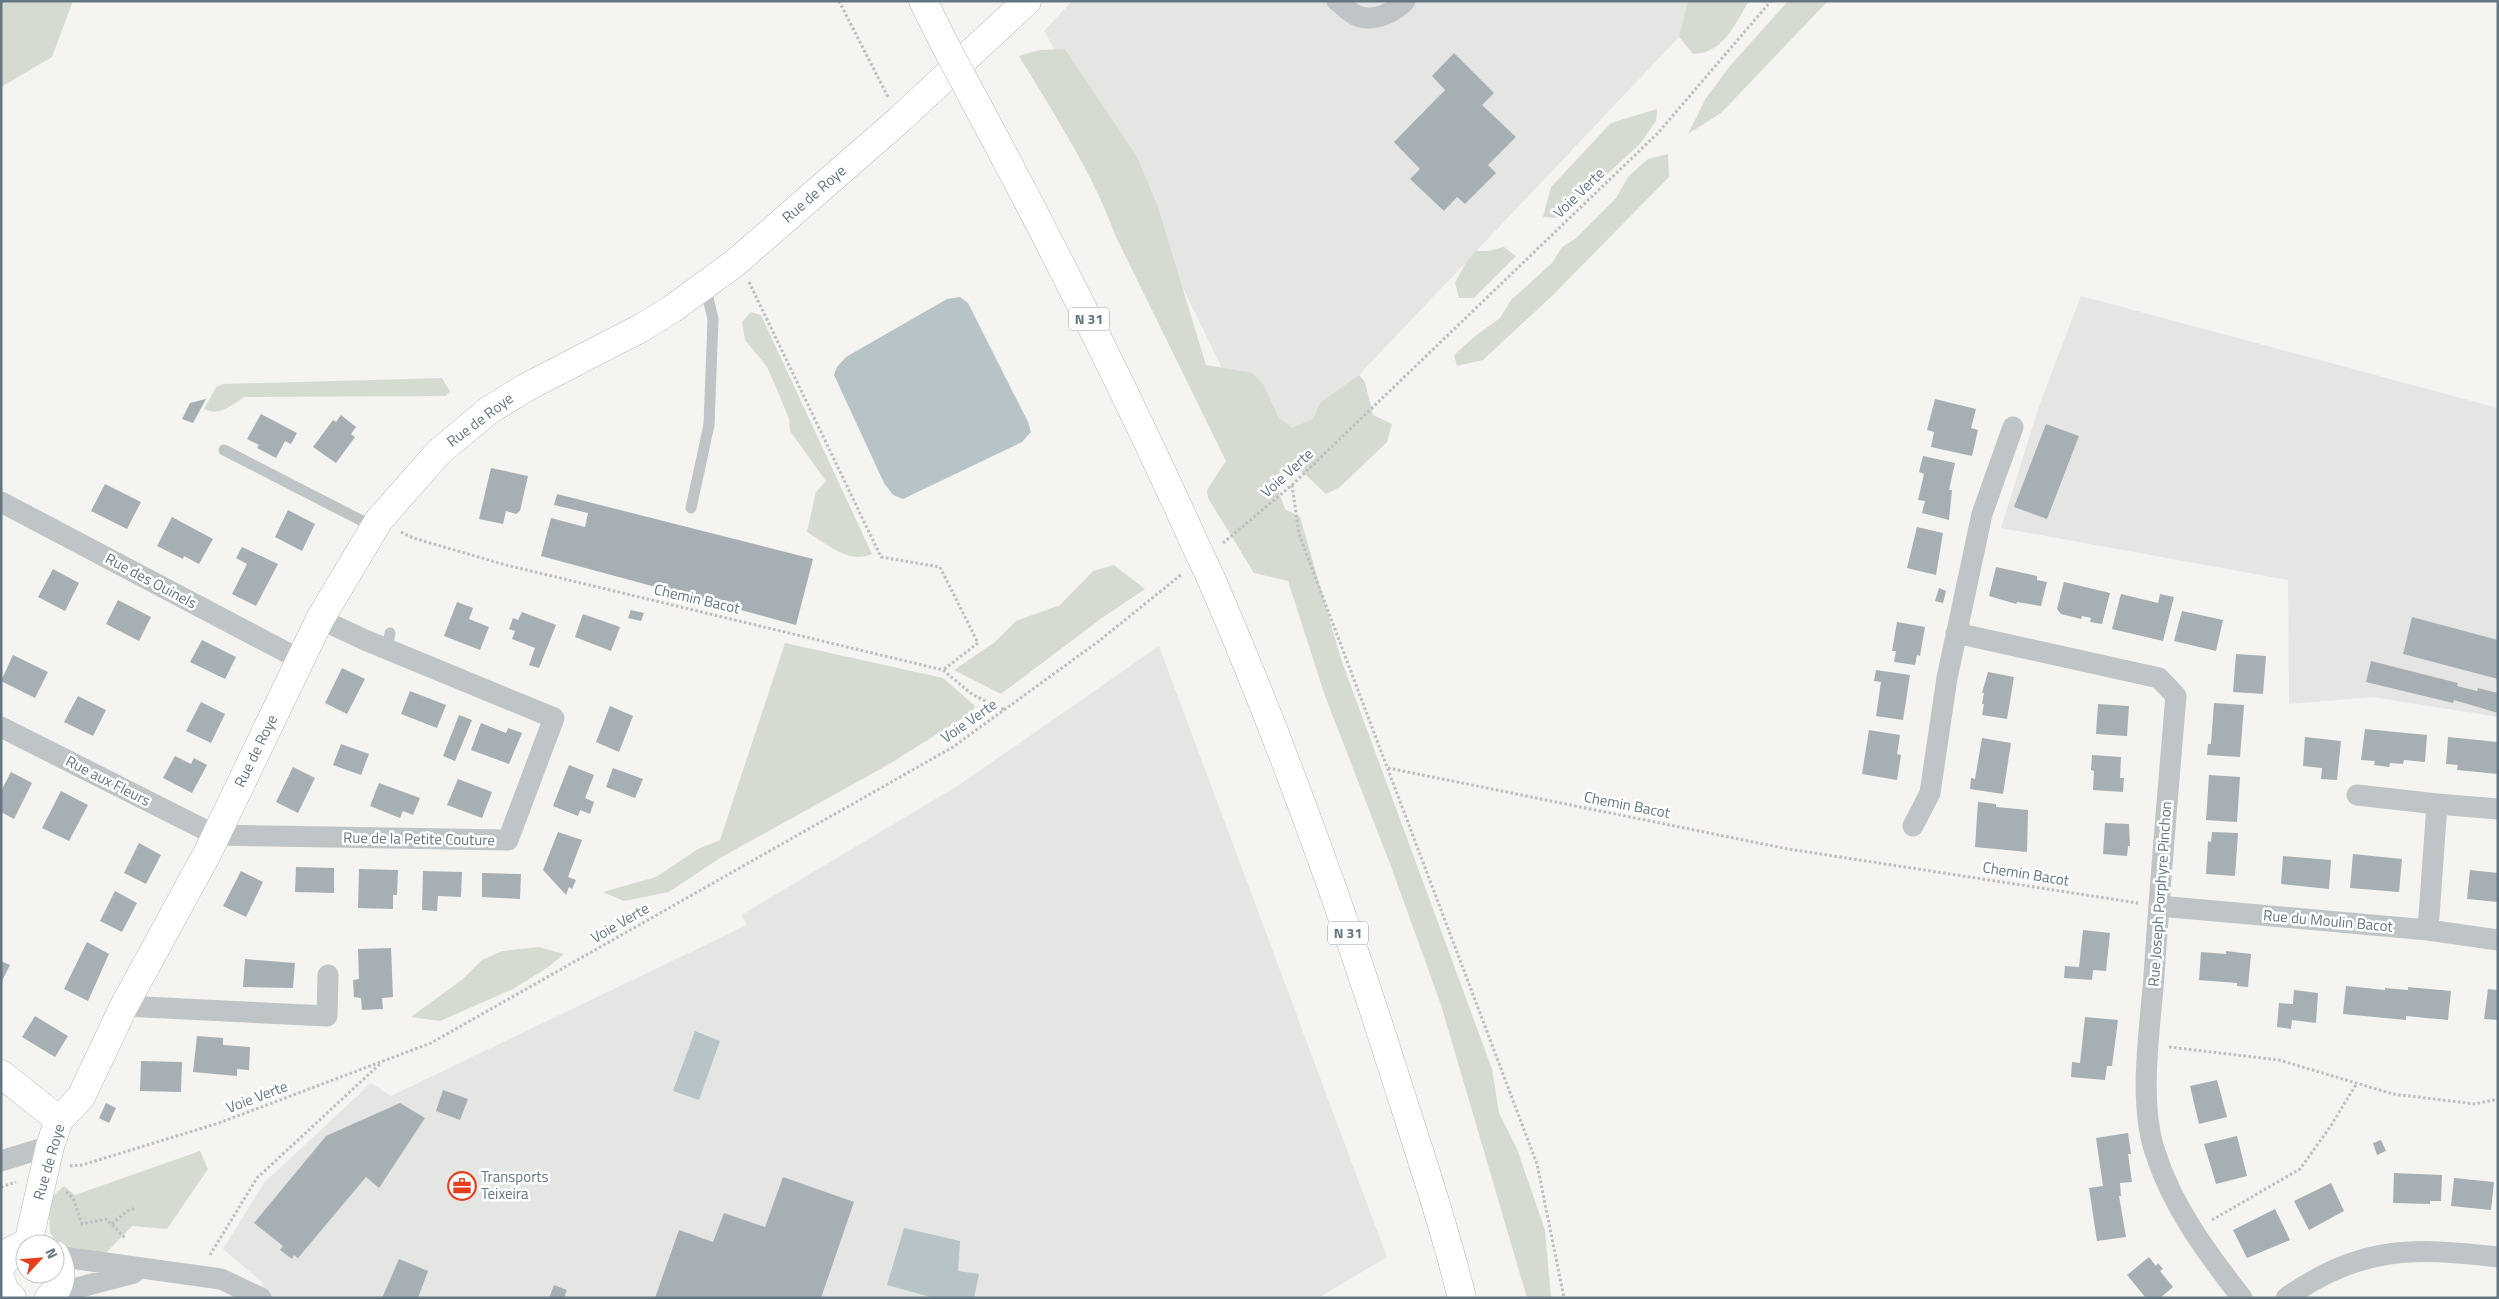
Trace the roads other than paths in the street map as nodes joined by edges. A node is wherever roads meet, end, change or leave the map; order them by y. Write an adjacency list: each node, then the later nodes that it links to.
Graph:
1 (923, 1): 38 (main road, N 31, bridge)
2 (1027, 1): 5 (main road, Rue de Roye)
3 (1337, 1): 4 (street)
4 (1405, 1)
5 (705, 285): 9 (lane); 10 (main road, Rue de Roye)
6 (2013, 427): 12 (street)
7 (224, 450): 10 (lane)
8 (1, 502): 13 (street, Rue des Ouinels)
9 (691, 508)
10 (376, 523): 11 (main road, Rue de Roye)
11 (320, 619): 13 (main road, Rue de Roye); 19 (street, Rue de la Petite Couture)
12 (1956, 633): 18 (street); 20 (street, Rue Joseph Porphyre Pinchon)
13 (300, 660): 19 (main road, Rue de Roye)
14 (1, 726): 19 (street, Rue aux Fleurs)
15 (2358, 795): 16 (street)
16 (2437, 804): 17 (street); 21 (street)
17 (2498, 809)
18 (1913, 826)
19 (215, 835): 24 (main road, Rue de Roye)
20 (2159, 906): 21 (street, Rue du Moulin Bacot); 39 (street, Rue Joseph Porphyre Pinchon)
21 (2428, 930): 22 (street, Rue du Moulin Bacot)
22 (2498, 940)
23 (328, 975): 24 (street)
24 (124, 1006): 26 (main road, Rue de Roye)
25 (1, 1074): 26 (main road)
26 (59, 1120): 27 (main road, Rue de Roye)
27 (50, 1146): 28 (street); 29 (main road, Rue de Roye)
28 (1, 1161)
29 (28, 1234)
30 (15, 1249): 35 (main road)
31 (2498, 1257): 40 (street)
32 (65, 1258): 33 (street)
33 (146, 1270): 36 (street); 37 (street)
34 (59, 1284): 36 (main road)
35 (5, 1287)
36 (52, 1296)
37 (261, 1298)
38 (1462, 1298)
39 (2242, 1298)
40 (2286, 1298)

